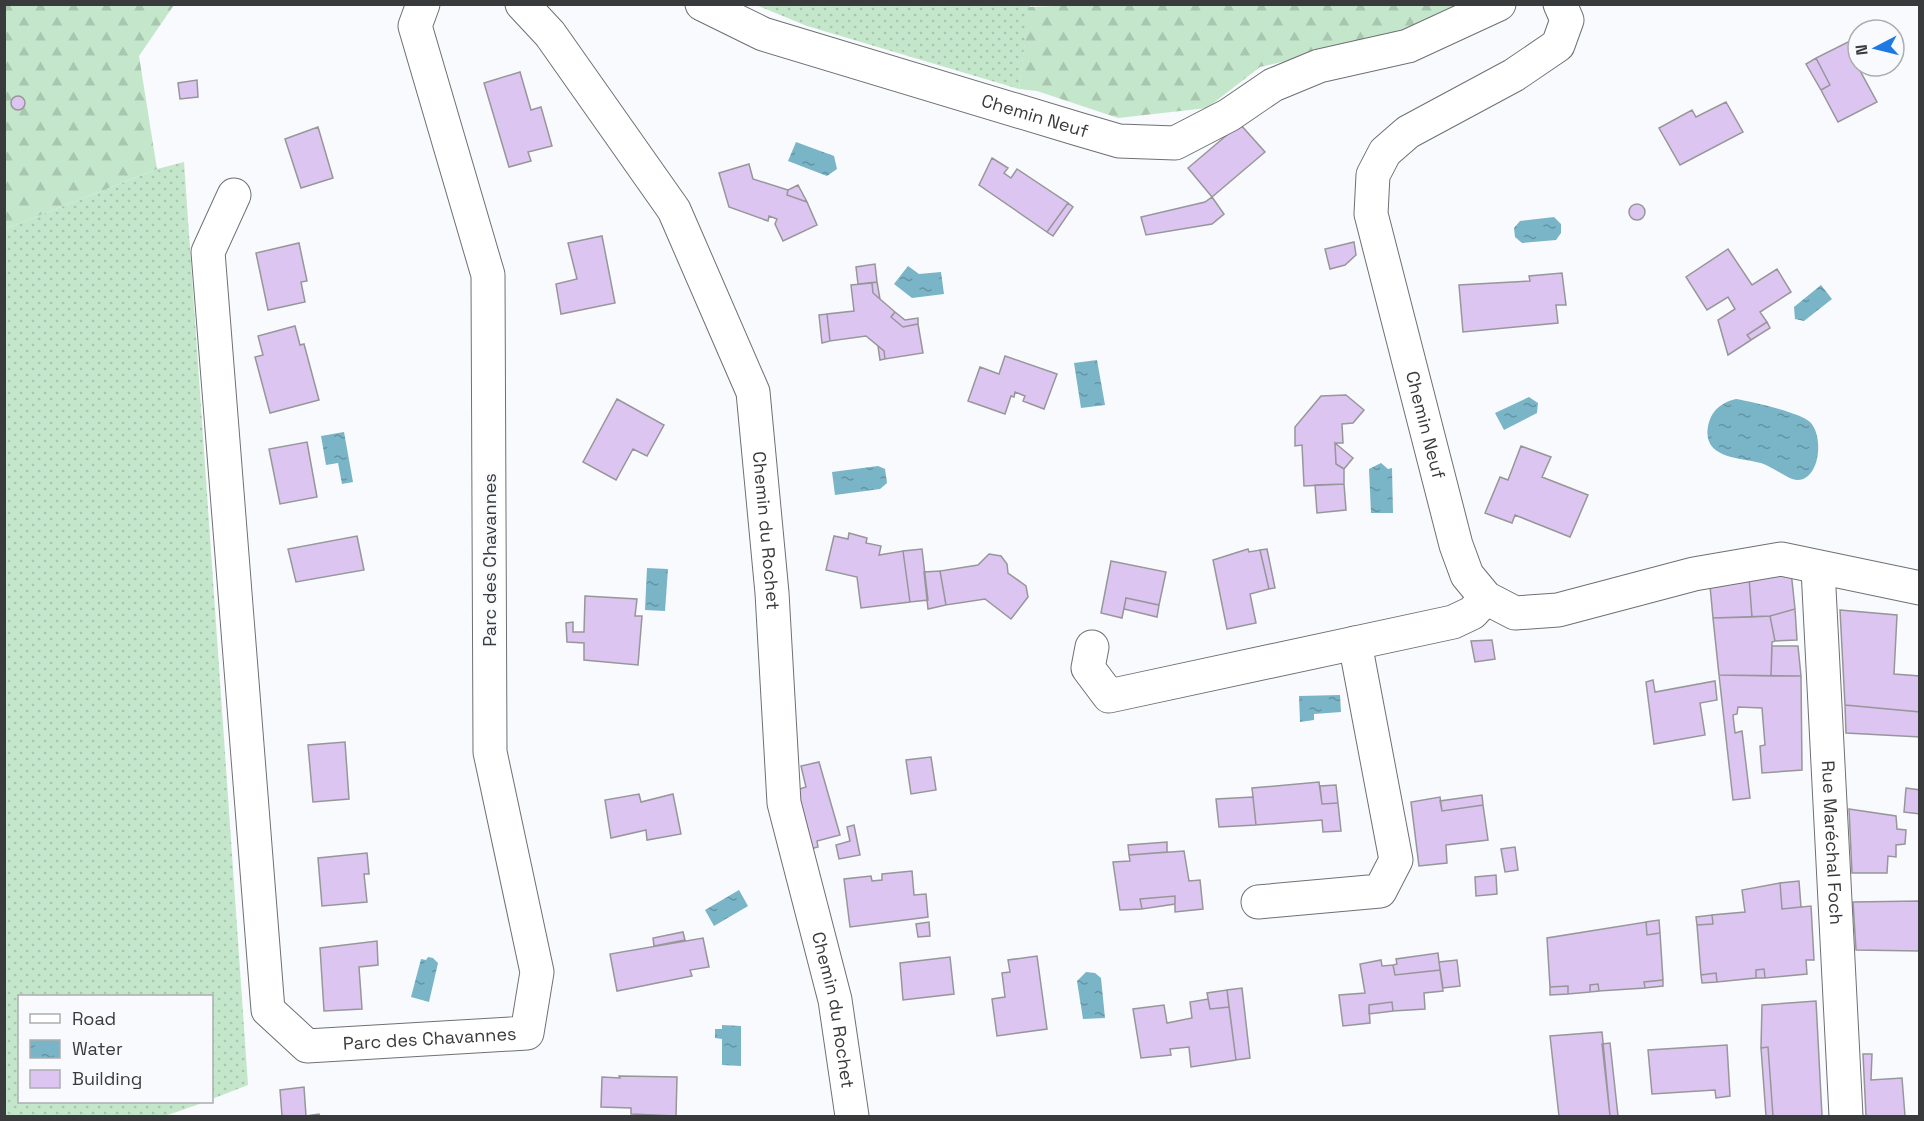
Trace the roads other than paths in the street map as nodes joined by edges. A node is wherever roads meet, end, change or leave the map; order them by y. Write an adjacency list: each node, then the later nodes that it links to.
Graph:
1 (423, 4): 6 (street, Parc des Chavannes)
2 (522, 4): 13 (street, Chemin du Rochet)
3 (702, 4): 4 (street, Chemin Neuf)
4 (1499, 4)
5 (1560, 4): 9 (street, Chemin Neuf)
6 (234, 195)
7 (1818, 569): 8 (street, Chemin Neuf); 9 (street, Chemin Neuf); 14 (street, Rue Maréchal Foch)
8 (1920, 588)
9 (1486, 598): 10 (street)
10 (1355, 643): 11 (street); 12 (street)
11 (1092, 647)
12 (1258, 902)
13 (852, 1116)
14 (1846, 1116)

